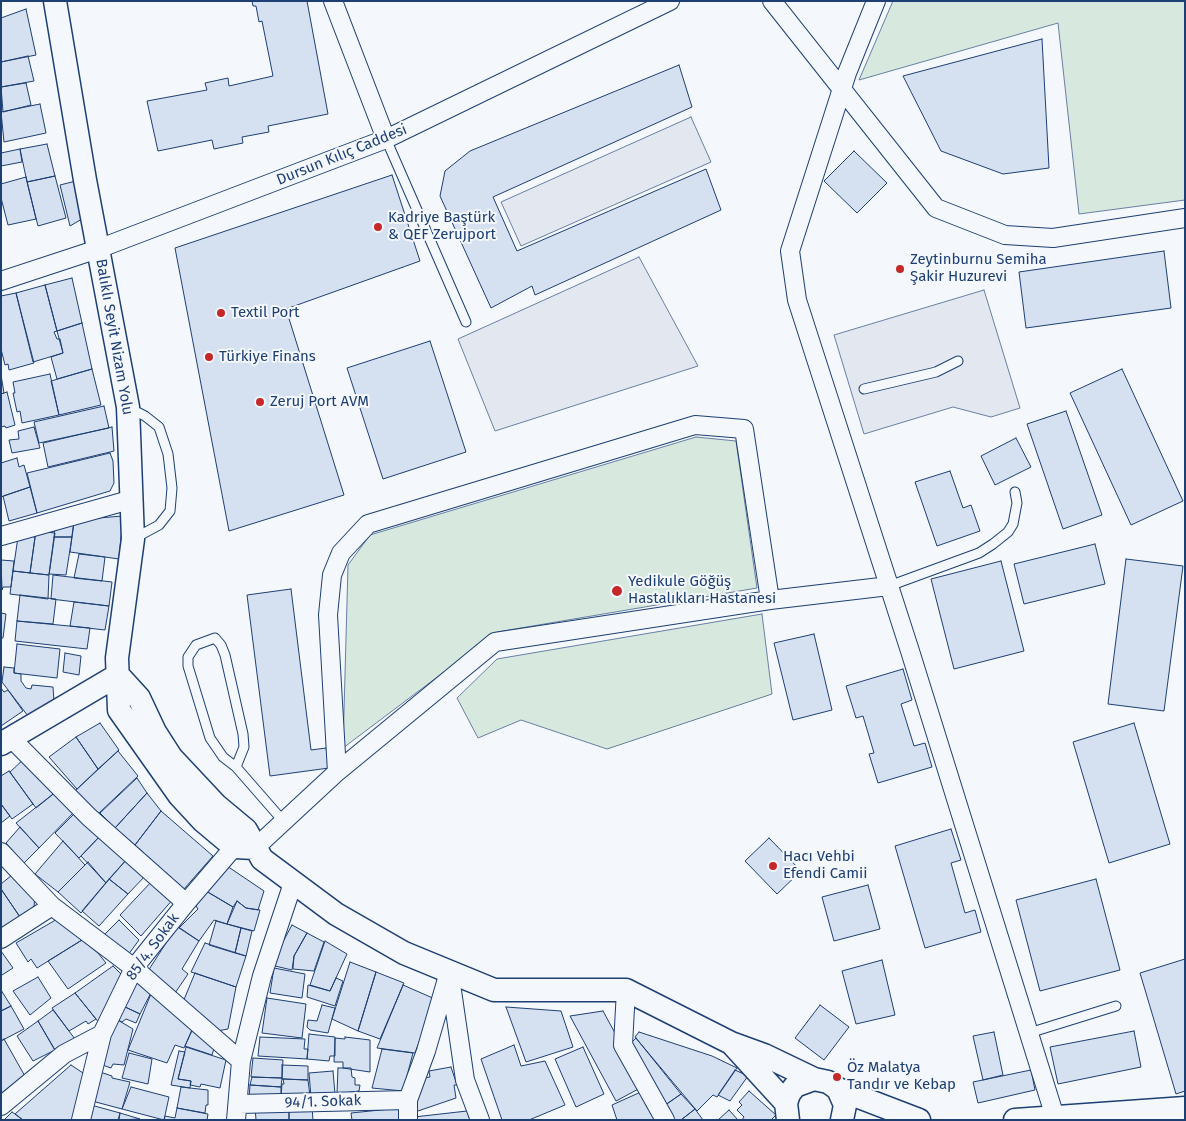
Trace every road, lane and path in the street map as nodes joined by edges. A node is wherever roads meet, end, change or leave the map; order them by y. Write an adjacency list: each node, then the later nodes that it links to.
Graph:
1 (55, 1): 9 (street, Balıklı Seyit Nizam Yolu)
2 (333, 1): 7 (street)
3 (670, 1): 7 (street, Dursun Kılıç Caddesi)
4 (772, 1): 6 (street)
5 (876, 1): 6 (street)
6 (842, 88): 8 (street); 19 (street)
7 (386, 139): 9 (street, Dursun Kılıç Caddesi); 11 (lane)
8 (1185, 218)
9 (98, 249): 10 (street, Dursun Kılıç Caddesi); 14 (street, Balıklı Seyit Nizam Yolu)
10 (1, 280)
11 (466, 322)
12 (958, 361): 13 (lane)
13 (864, 390)
14 (128, 408): 16 (street, Balıklı Seyit Nizam Yolu); 18 (lane)
15 (1015, 492): 19 (lane)
16 (133, 499): 17 (street); 18 (street, Balıklı Seyit Nizam Yolu)
17 (1, 536)
18 (133, 539): 21 (street, Balıklı Seyit Nizam Yolu)
19 (889, 586): 20 (street, 85/4. Sokak); 36 (street)
20 (770, 600): 24 (street, 85/4. Sokak); 24 (street)
21 (118, 676): 22 (street); 26 (street, Balıklı Seyit Nizam Yolu)
22 (6, 741): 29 (street)
23 (236, 767): 23 (lane); 25 (lane)
24 (337, 772): 25 (street, 85/4. Sokak)
25 (284, 822): 26 (street, 85/4. Sokak)
26 (245, 847): 28 (street, Balıklı Seyit Nizam Yolu); 29 (street, 85/4. Sokak)
27 (1, 852): 30 (street)
28 (293, 883): 33 (street, Balıklı Seyit Nizam Yolu); 39 (street)
29 (186, 903): 32 (street, 85/4. Sokak)
30 (52, 906): 31 (street); 32 (street)
31 (1, 939)
32 (134, 968): 37 (street, 85/4. Sokak); 39 (street)
33 (449, 972): 34 (street, Balıklı Seyit Nizam Yolu); 42 (street); 50 (street)
34 (626, 990): 38 (street); 51 (street)
35 (1116, 1006): 36 (lane)
36 (1029, 1033): 47 (street)
37 (102, 1034): 43 (street); 48 (street, 85/4. Sokak)
38 (731, 1043): 40 (street); 46 (street)
39 (241, 1061): 45 (street)
40 (814, 1079): 41 (street); 46 (street)
41 (838, 1089): 52 (street); 53 (street)
42 (408, 1100): 45 (street, 94/1. Sokak); 49 (street)
43 (1, 1106)
44 (1185, 1108): 47 (street)
45 (237, 1112)
46 (785, 1114)
47 (1054, 1118): 54 (street)
48 (81, 1120)
49 (408, 1120)
50 (480, 1120)
51 (665, 1120)
52 (842, 1120)
53 (919, 1120)
54 (1015, 1120)

